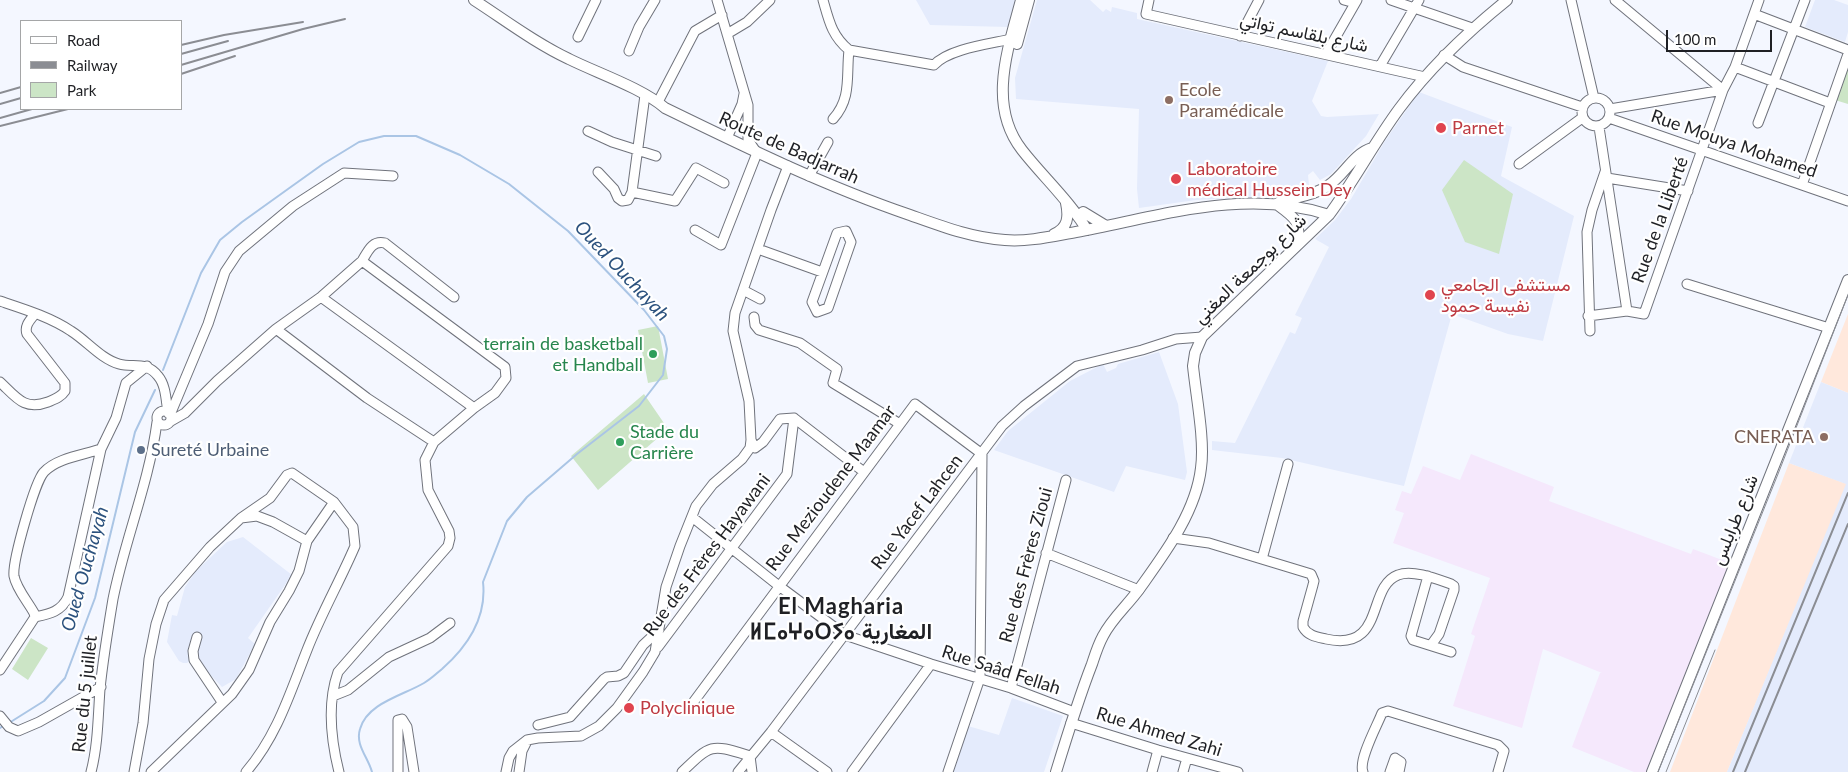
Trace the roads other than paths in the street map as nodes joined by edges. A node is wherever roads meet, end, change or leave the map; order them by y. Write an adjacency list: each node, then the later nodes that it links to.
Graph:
1 (474, 0): 40 (main road, Route de Badjarrah)
2 (596, 0): 26 (street)
3 (654, 0): 28 (street)
4 (718, 0): 21 (street)
5 (770, 0): 24 (street)
6 (823, 0): 29 (street)
7 (1021, 0): 27 (main road)
8 (1029, 0): 71 (main road)
9 (1149, 0): 25 (street, شارع بلقاسم تواتي)
10 (1259, 0): 25 (street)
11 (1344, 0): 18 (street)
12 (1391, 0): 19 (street)
13 (1507, 0): 22 (main road, شارع بوجمعة المغني)
14 (1571, 0): 41 (street)
15 (1615, 0): 38 (street)
16 (1759, 0): 20 (street, Rue de la Liberté)
17 (1805, 0): 23 (street)
18 (1356, 1): 31 (street)
19 (1417, 4): 22 (street); 34 (street)
20 (1754, 14): 23 (street); 35 (street, Rue de la Liberté)
21 (722, 15): 24 (street); 42 (street)
22 (1472, 28): 33 (main road, شارع بوجمعة المغني)
23 (1794, 29): 30 (street); 37 (street)
24 (728, 34): 39 (street)
25 (1240, 36): 31 (street, شارع بلقاسم تواتي)
26 (578, 37)
27 (1011, 39): 29 (street); 69 (main road)
28 (629, 50)
29 (849, 50): 47 (street)
30 (1848, 50)
31 (1326, 54): 34 (street, شارع بلقاسم تواتي)
32 (1848, 54): 43 (street)
33 (1444, 55): 36 (main road, شارع بوجمعة المغني); 44 (street)
34 (1380, 66): 36 (street, شارع بلقاسم تواتي)
35 (1734, 67): 37 (street); 38 (street, Rue de la Liberté)
36 (1425, 77): 53 (main road, شارع بوجمعة المغني)
37 (1775, 82): 43 (street); 48 (street)
38 (1723, 90): 45 (street); 54 (street, Rue de la Liberté)
39 (744, 92): 51 (street); 56 (street)
40 (645, 95): 42 (main road, Route de Badjarrah); 55 (street)
41 (1594, 98): 44 (street); 45 (street)
42 (658, 102): 51 (main road, Route de Badjarrah)
43 (1830, 103): 65 (street)
44 (1582, 107): 46 (street)
45 (1610, 114): 49 (street); 54 (street, Rue Mouya Mohamed)
46 (1582, 118): 49 (street); 58 (street)
47 (833, 119)
48 (1758, 122)
49 (1599, 126): 61 (street)
50 (588, 131): 55 (street)
51 (727, 138): 56 (main road, Route de Badjarrah)
52 (828, 142): 63 (street)
53 (1372, 148): 70 (main road); 72 (main road, شارع بوجمعة المغني)
54 (1702, 150): 65 (street, Rue Mouya Mohamed); 66 (street, Rue de la Liberté)
55 (638, 151): 57 (street); 67 (street)
56 (757, 153): 59 (main road, Route de Badjarrah); 75 (street)
57 (656, 156)
58 (1519, 164)
59 (788, 166): 63 (main road, Route de Badjarrah); 78 (street)
60 (598, 172): 67 (street)
61 (1606, 174): 66 (street); 88 (street); 90 (street)
62 (393, 176): 99 (street)
63 (809, 176): 76 (main road, Route de Badjarrah)
64 (724, 183): 67 (street)
65 (1802, 185): 68 (street, Rue Mouya Mohamed)
66 (1688, 191): 88 (street, Rue de la Liberté)
67 (632, 192)
68 (1848, 201)
69 (1066, 202): 74 (main road); 76 (main road)
70 (1277, 204): 72 (main road); 73 (main road, Route de Badjarrah); 77 (main road)
71 (1083, 212): 73 (main road); 74 (main road)
72 (1329, 215): 77 (main road, شارع بوجمعة المغني)
73 (1111, 226): 74 (main road, Route de Badjarrah)
74 (1090, 229): 76 (main road, Route de Badjarrah)
75 (695, 230)
76 (1048, 237)
77 (1298, 244): 95 (main road, شارع بوجمعة المغني)
78 (758, 249): 80 (street); 83 (street)
79 (362, 261): 84 (street); 85 (street); 98 (street)
80 (822, 272): 80 (street)
81 (1848, 280): 92 (main road, شارع طرابلس)
82 (1687, 284): 92 (street)
83 (742, 290): 86 (street); 102 (street)
84 (321, 297): 93 (street); 98 (street)
85 (454, 297)
86 (760, 299)
87 (0, 300): 89 (street)
88 (1627, 311): 90 (street, Rue de la Liberté)
89 (35, 314): 96 (street); 97 (street)
90 (1588, 316): 94 (street)
91 (754, 317): 101 (street)
92 (1829, 328): 169 (main road, شارع طرابلس)
93 (276, 329): 99 (street); 103 (street)
94 (1590, 331)
95 (1202, 337): 106 (street, Rue Yacef Lahcen); 113 (main road, شارع بوجمعة المغني)
96 (147, 366): 99 (street); 105 (street)
97 (0, 382)
98 (474, 408): 103 (street)
99 (167, 417): 104 (street); 104 (street)
100 (794, 418): 102 (street); 108 (street); 115 (street, Rue des Frères Hayawani)
101 (900, 424): 106 (street, Rue Mezioudene Maamar); 108 (street, Rue Mezioudene Maamar)
102 (751, 440): 111 (street)
103 (434, 442): 134 (street)
104 (154, 446): 132 (street, Rue du 5 juillet)
105 (101, 449): 121 (street); 121 (street)
106 (982, 454): 124 (street, Rue Yacef Lahcen); 131 (street)
107 (1288, 464): 117 (street)
108 (864, 472): 119 (street, Rue Mezioudene Maamar)
109 (1066, 480): 116 (street, Rue des Frères Zioui)
110 (334, 502): 112 (street); 114 (street); 149 (street)
111 (692, 517): 115 (street, Rue Saâd Fellah); 123 (street)
112 (241, 518): 114 (street); 147 (street)
113 (1173, 538): 117 (street); 120 (main road, شارع بوجمعة المغني)
114 (307, 541): 135 (street)
115 (733, 548): 119 (street, Rue Saâd Fellah); 127 (street, Rue des Frères Hayawani)
116 (1046, 553): 120 (street); 133 (street, Rue des Frères Zioui)
117 (1262, 559): 118 (street)
118 (1428, 576): 126 (street); 126 (street)
119 (779, 586): 124 (street, Rue Saâd Fellah); 136 (street, Rue Mezioudene Maamar)
120 (1139, 590): 137 (main road, شارع بوجمعة المغني)
121 (35, 617): 130 (street)
122 (450, 623): 134 (street)
123 (660, 630): 127 (street); 140 (street)
124 (845, 635): 129 (street, Rue Saâd Fellah); 141 (street, Rue Yacef Lahcen)
125 (197, 637): 135 (street)
126 (1430, 645): 128 (street)
127 (655, 652): 142 (street)
128 (1451, 652)
129 (931, 664): 131 (street, Rue Saâd Fellah); 159 (street)
130 (0, 670)
131 (980, 678): 133 (street, Rue Saâd Fellah); 160 (street)
132 (101, 687): 138 (street); 146 (street, Rue du 5 juillet)
133 (1011, 688): 137 (street, Rue Saâd Fellah)
134 (333, 696): 150 (street)
135 (222, 702): 148 (street)
136 (689, 708)
137 (1074, 712): 139 (main road, شارع بوجمعة المغني)
138 (2, 717)
139 (1071, 723): 143 (street, Rue Ahmed Zahi); 161 (main road, شارع بوجمعة المغني)
140 (538, 725)
141 (771, 732): 144 (street, Rue Yacef Lahcen); 158 (street)
142 (527, 740): 153 (street); 154 (street)
143 (1158, 750): 145 (street, Rue Ahmed Zahi); 162 (street)
144 (750, 756): 155 (street); 156 (street, Rue Yacef Lahcen); 157 (street)
145 (1187, 758): 163 (street); 164 (street, Rue Ahmed Zahi)
146 (91, 772)
147 (134, 772)
148 (151, 772)
149 (246, 772)
150 (339, 772)
151 (398, 772): 152 (street)
152 (414, 772)
153 (506, 772)
154 (519, 772)
155 (682, 772)
156 (738, 772)
157 (752, 772)
158 (827, 772)
159 (852, 772)
160 (948, 772)
161 (1056, 772)
162 (1152, 772)
163 (1183, 772)
164 (1238, 772)
165 (1363, 772): 168 (street)
166 (1390, 772): 167 (street)
167 (1399, 772)
168 (1498, 772)
169 (1652, 772)

